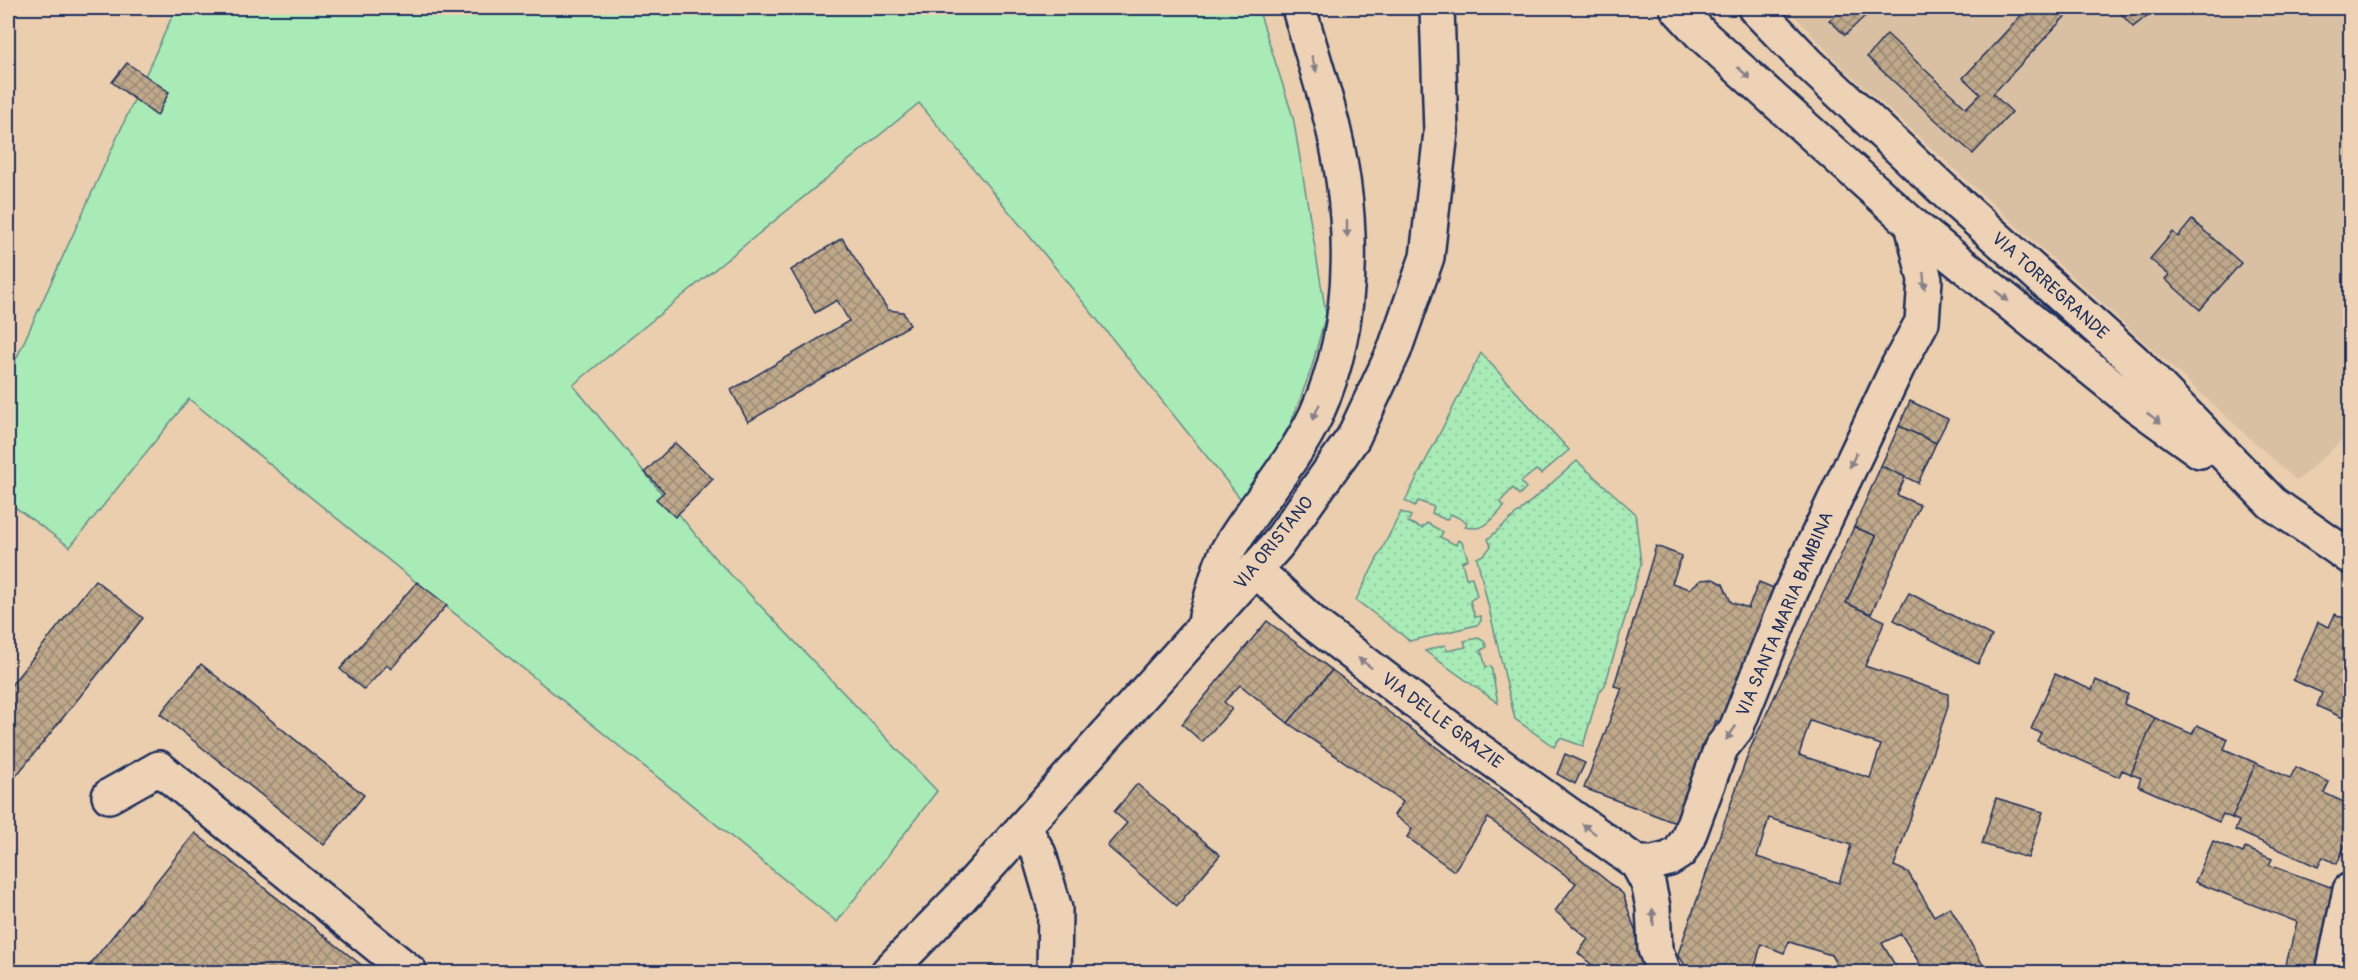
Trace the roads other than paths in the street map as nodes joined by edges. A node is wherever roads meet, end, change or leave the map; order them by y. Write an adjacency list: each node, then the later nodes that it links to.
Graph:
1 (1299, 8): 9 (main road, one-way to 9)
2 (1437, 8): 8 (main road, VIA ORISTANO)
3 (1677, 8): 5 (main road, one-way to 5)
4 (1755, 8): 6 (main road, VIA TORREGRANDE)
5 (1912, 224): 6 (main road, one-way to 6); 12 (main road, VIA SANTA MARIA BAMBINA, one-way to 12)
6 (2272, 503): 7 (main road, VIA TORREGRANDE)
7 (2350, 557)
8 (1255, 569): 9 (main road, VIA ORISTANO); 12 (main road, VIA DELLE GRAZIE, one-way to 8)
9 (1201, 629): 11 (main road, VIA ORISTANO)
10 (109, 796): 14 (main road)
11 (1024, 827): 15 (main road, VIA ORISTANO); 16 (main road)
12 (1637, 863): 17 (main road, one-way to 12)
13 (2350, 890): 18 (main road)
14 (411, 972)
15 (888, 972)
16 (1054, 972)
17 (1664, 972)
18 (2333, 972)

